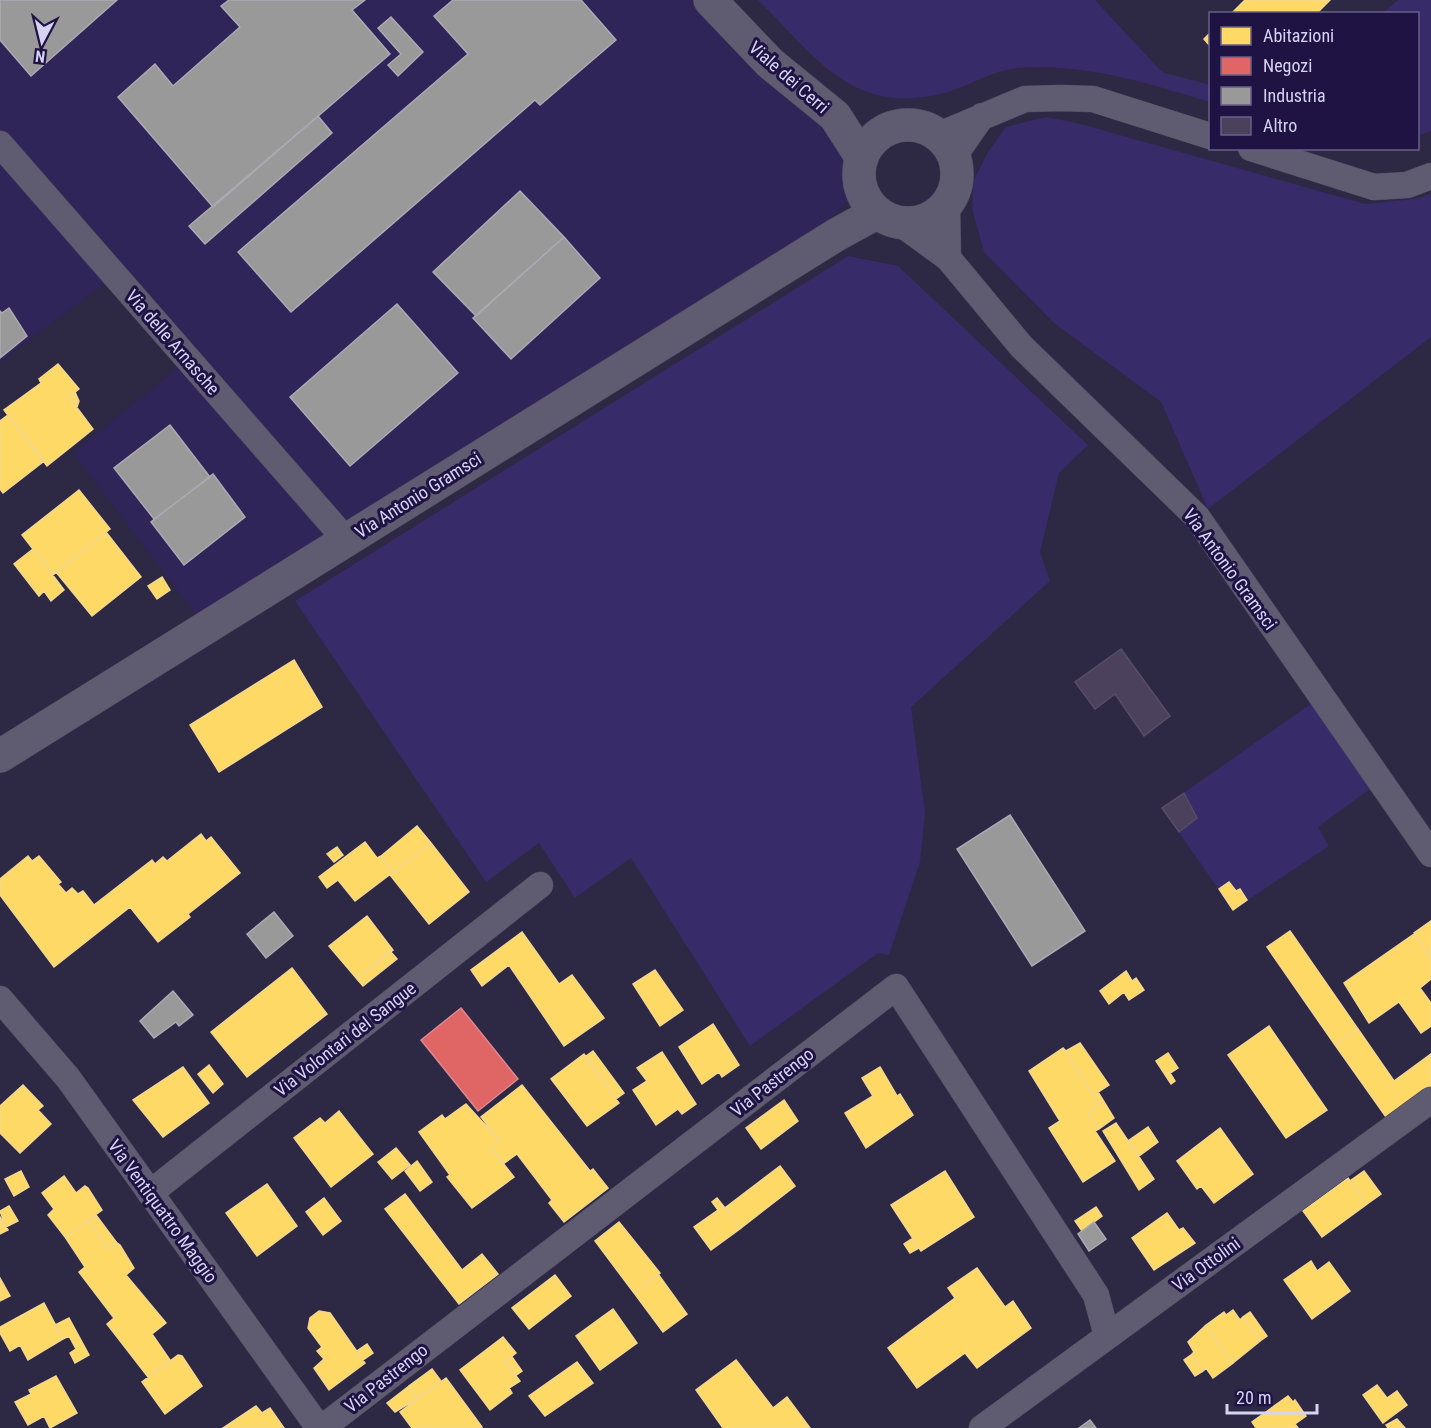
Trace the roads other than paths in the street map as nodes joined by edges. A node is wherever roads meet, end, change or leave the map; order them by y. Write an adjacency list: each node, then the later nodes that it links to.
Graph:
1 (710, 0): 2 (street, Viale dei Cerri)
2 (835, 116): 3 (street); 8 (street, Viale dei Cerri)
3 (889, 127): 6 (street); 8 (street)
4 (1209, 136): 6 (street)
5 (0, 144): 13 (street, Via delle Arnasche)
6 (947, 145): 10 (street)
7 (1257, 150): 9 (street)
8 (862, 158): 11 (street)
9 (1431, 176)
10 (947, 205): 11 (street); 12 (street)
11 (879, 209): 12 (street, Via Antonio Gramsci); 13 (street, Via Antonio Gramsci)
12 (948, 258): 15 (street, Via Antonio Gramsci)
13 (346, 540): 14 (street, Via Antonio Gramsci)
14 (0, 756)
15 (1431, 854)
16 (540, 885): 19 (street, Via Volontari del Sangue)
17 (0, 999): 19 (street, Via Ventiquattro Maggio)
18 (1431, 1100): 20 (street, Via Ottolini)
19 (150, 1192): 21 (street, Via Ventiquattro Maggio)
20 (1107, 1336): 21 (street, Via Pastrengo); 22 (street, Via Ottolini)
21 (320, 1428)
22 (982, 1428)

